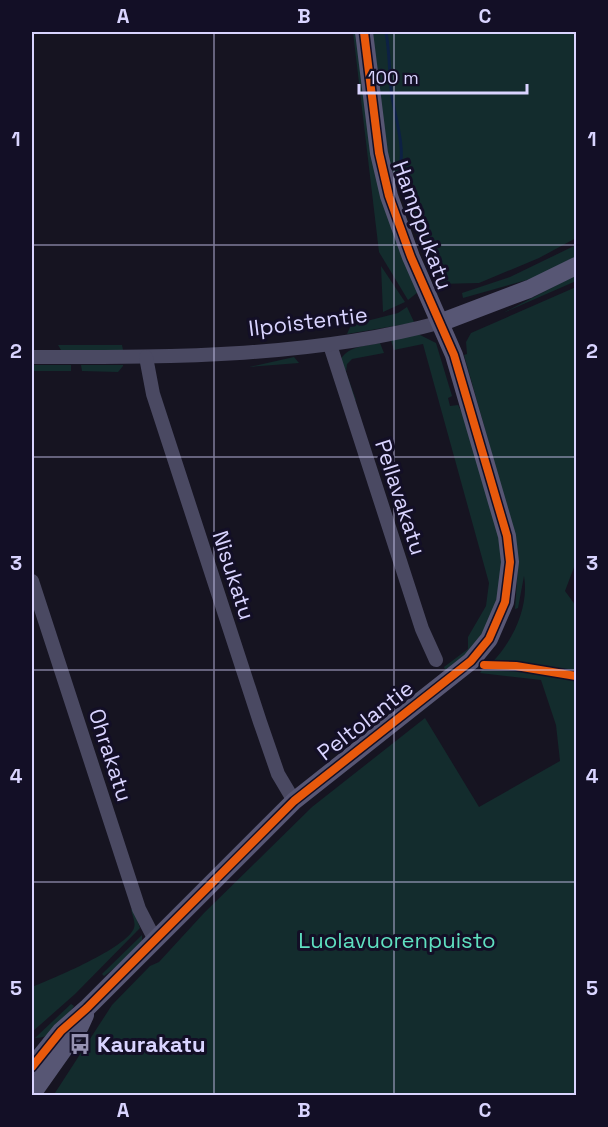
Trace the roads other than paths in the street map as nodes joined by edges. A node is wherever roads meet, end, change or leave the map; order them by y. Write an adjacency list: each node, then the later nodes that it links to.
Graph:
1 (364, 32): 3 (street, Hamppukatu)
2 (576, 266): 3 (street, Ilpoistentie)
3 (442, 322): 4 (street, Ilpoistentie); 9 (street, Peltolantie)
4 (330, 345): 6 (street, Ilpoistentie); 8 (street, Pellavakatu)
5 (32, 357): 6 (street, Ilpoistentie)
6 (146, 357): 9 (street, Nisukatu)
7 (32, 581): 10 (street, Ohrakatu)
8 (436, 660)
9 (294, 801): 10 (street, Peltolantie)
10 (155, 940): 11 (street, Peltolantie)
11 (39, 1059): 12 (street, Peltolantie)
12 (32, 1094)

